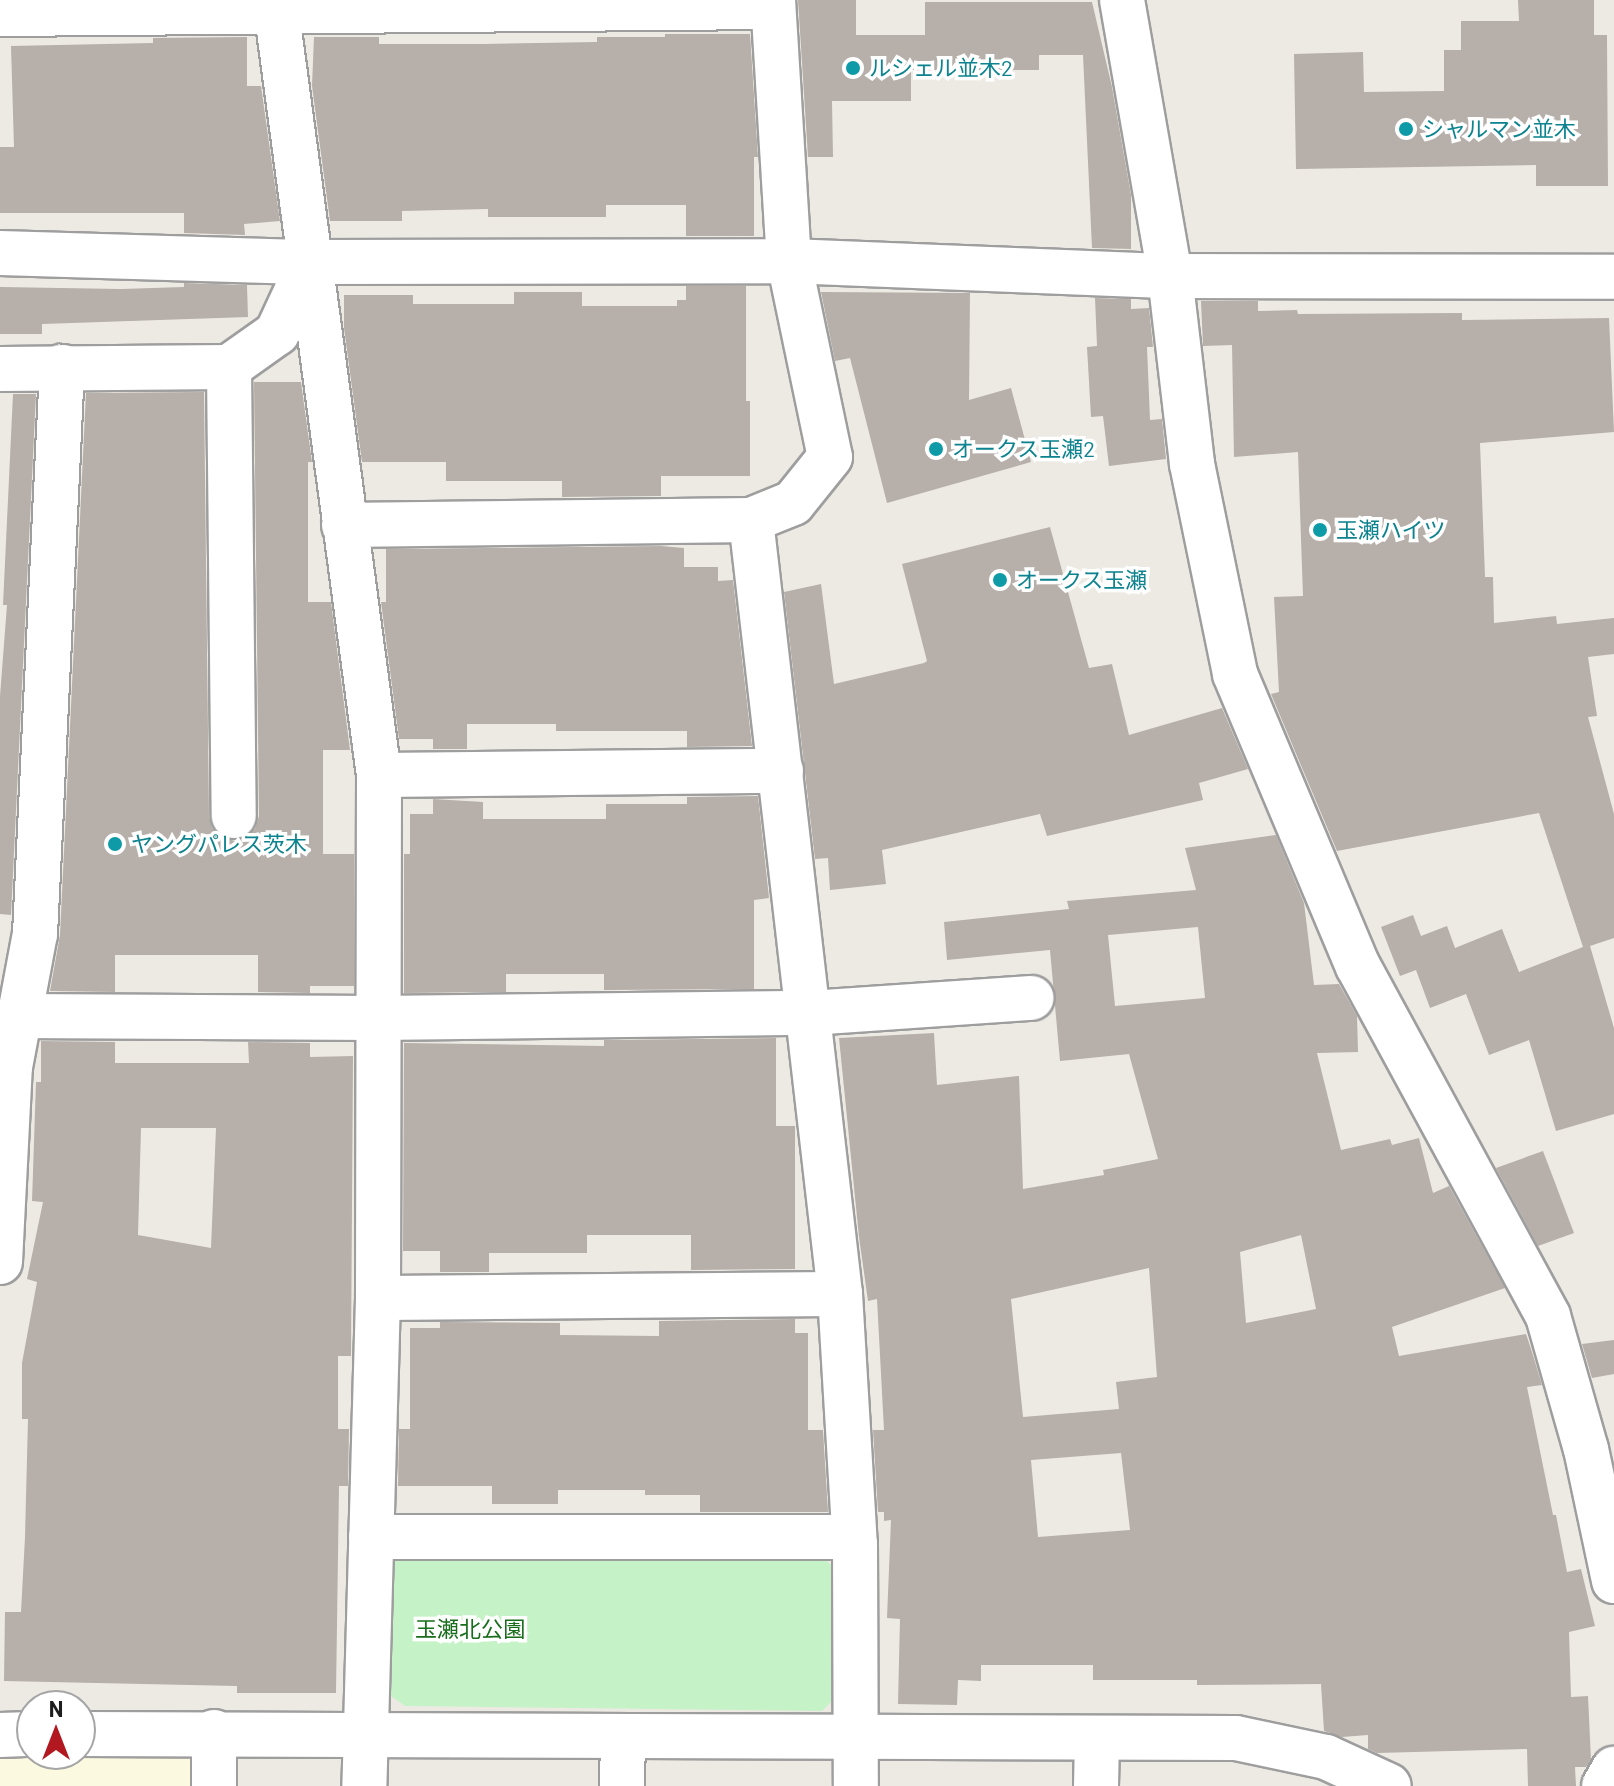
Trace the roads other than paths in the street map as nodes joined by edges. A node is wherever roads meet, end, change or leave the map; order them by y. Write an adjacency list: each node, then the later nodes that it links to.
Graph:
1 (1122, 0): 8 (street)
2 (773, 4): 3 (street); 6 (street)
3 (276, 7): 4 (street); 7 (street)
4 (0, 14)
5 (0, 253): 7 (street)
6 (789, 261): 7 (street); 8 (street); 13 (street)
7 (310, 262): 11 (street); 14 (street)
8 (1170, 276): 9 (street); 28 (street)
9 (1614, 277)
10 (62, 367): 11 (street); 12 (street); 20 (street)
11 (229, 367): 17 (street)
12 (0, 369)
13 (751, 520): 14 (street); 15 (street)
14 (344, 525): 16 (street)
15 (781, 771): 16 (street); 19 (street)
16 (379, 775): 21 (street)
17 (234, 816)
18 (1031, 998): 19 (street)
19 (810, 1013): 21 (street); 24 (street)
20 (18, 1016): 21 (street); 22 (street)
21 (377, 1018): 25 (street)
22 (4, 1126): 23 (street)
23 (0, 1262)
24 (840, 1294): 25 (street); 27 (street)
25 (378, 1298): 26 (street)
26 (371, 1537): 27 (street); 30 (street)
27 (854, 1537): 33 (street)
28 (1614, 1581)
29 (214, 1732): 30 (street); 31 (street); 37 (street)
30 (365, 1732): 32 (street); 38 (street)
31 (96, 1734)
32 (623, 1737): 33 (street); 39 (street)
33 (857, 1737): 34 (street); 40 (street)
34 (1097, 1739): 36 (street); 41 (street)
35 (1614, 1769): 43 (street)
36 (1327, 1772): 42 (street)
37 (214, 1786)
38 (364, 1786)
39 (622, 1786)
40 (856, 1786)
41 (1096, 1786)
42 (1389, 1786)
43 (1604, 1786)

